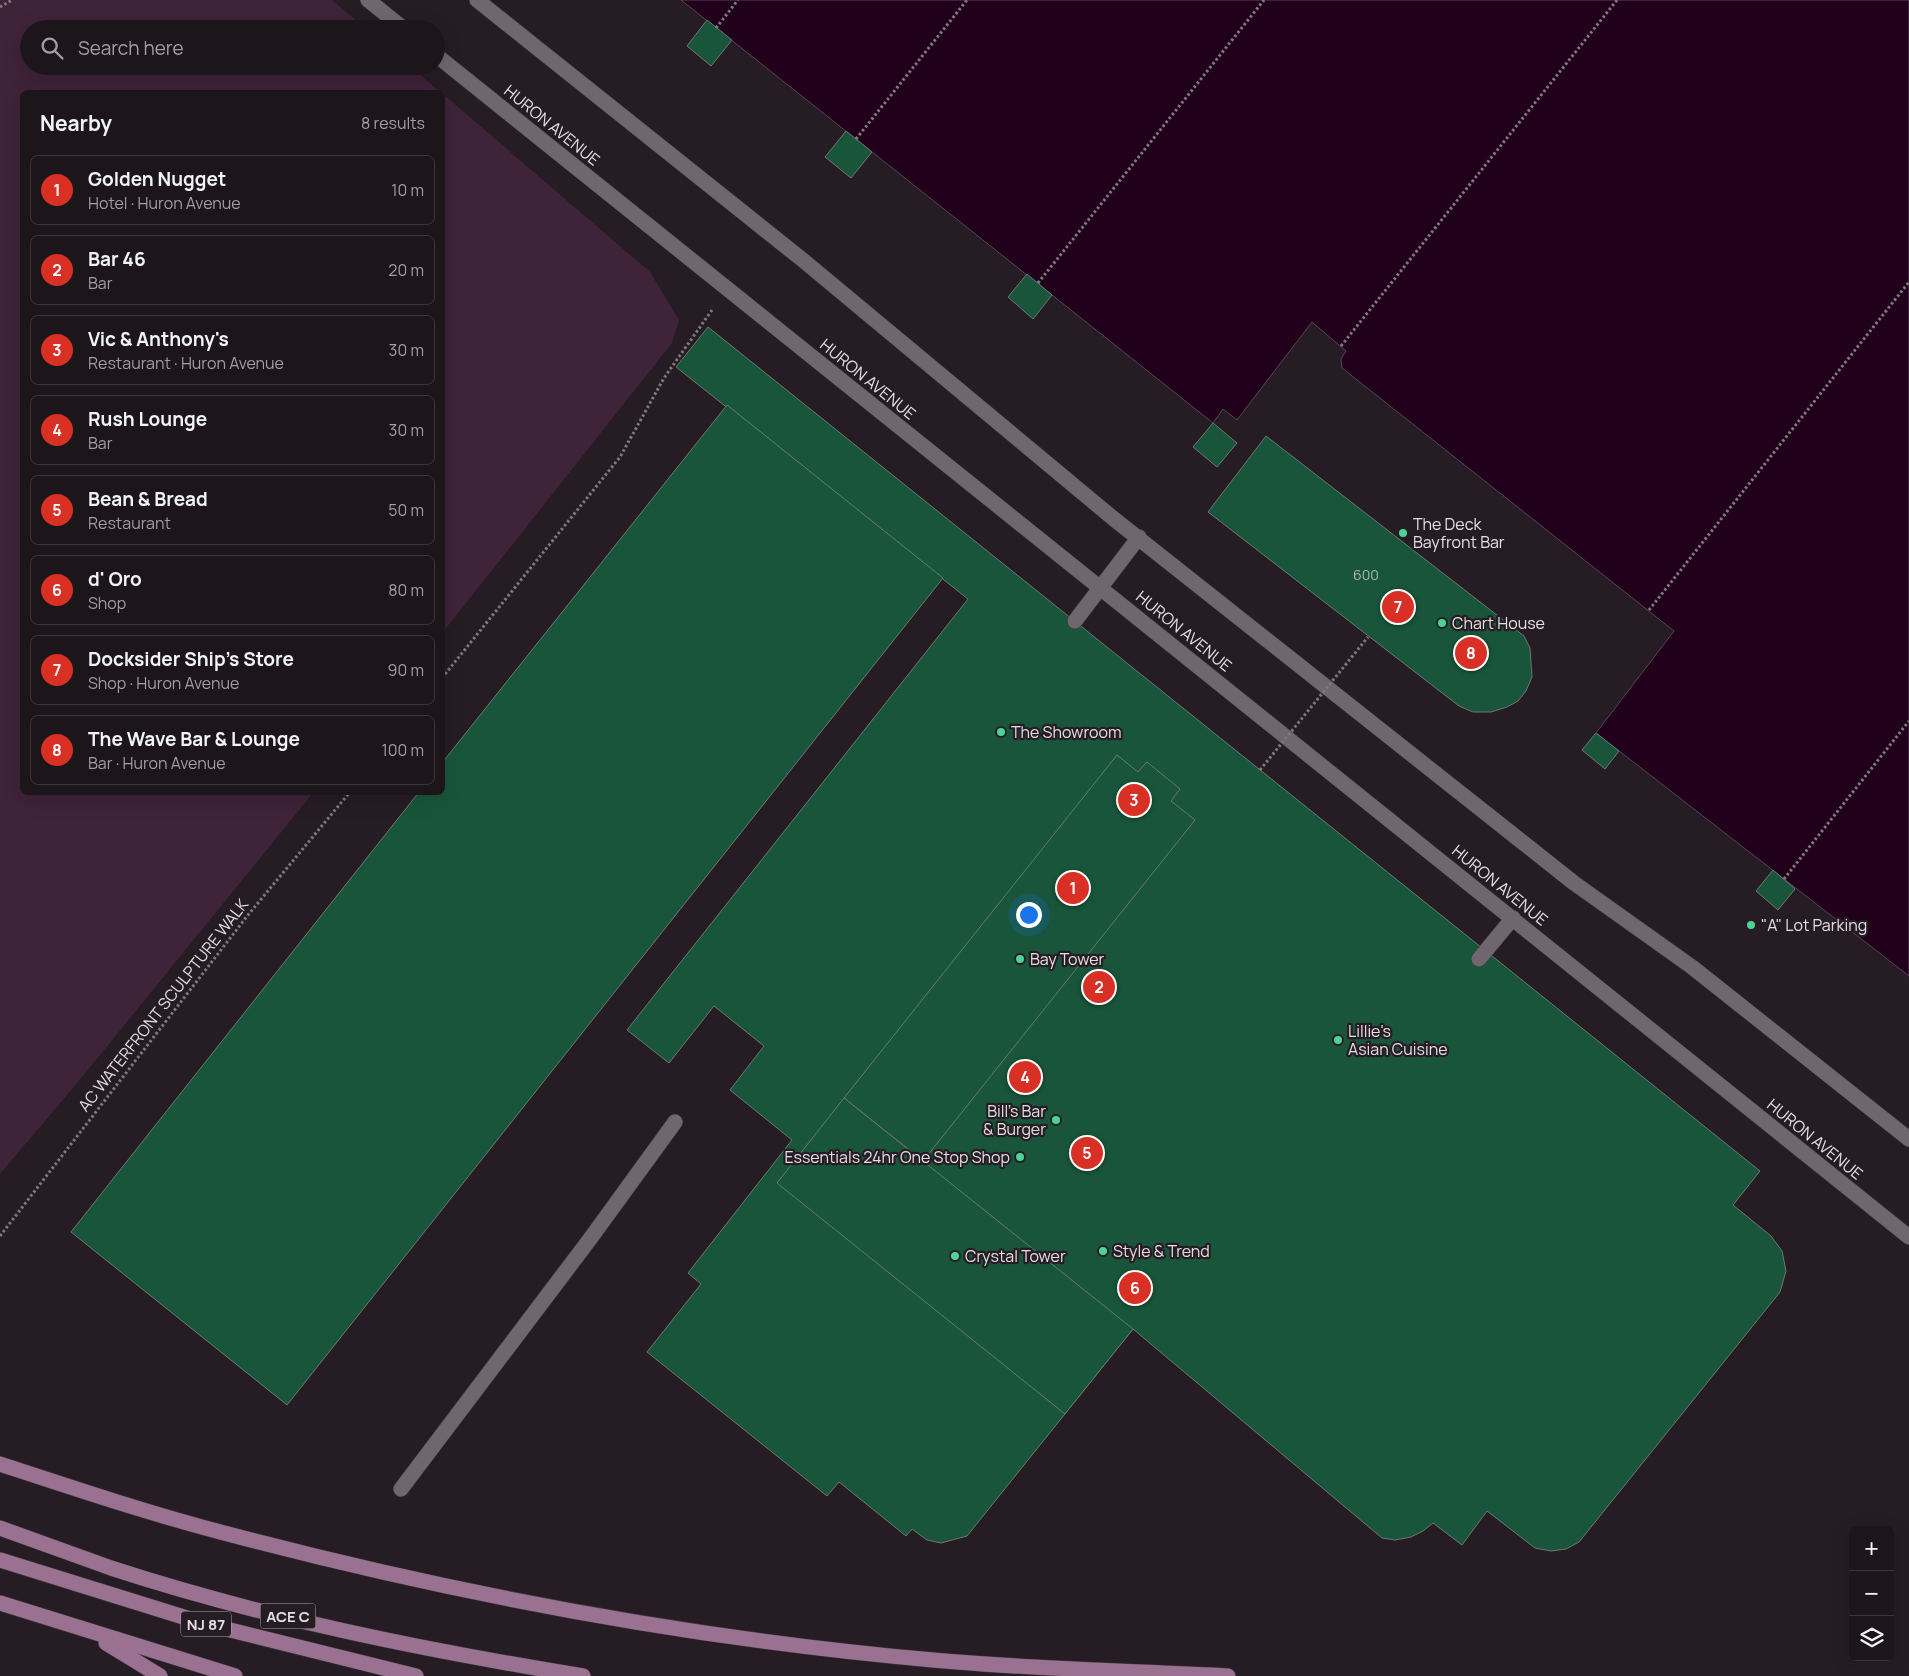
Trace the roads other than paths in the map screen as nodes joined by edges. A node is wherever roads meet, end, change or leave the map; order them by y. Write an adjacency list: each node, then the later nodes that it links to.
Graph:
1 (368, 0): 3 (street)
2 (477, 0): 5 (street)
3 (393, 20)
4 (445, 62): 6 (street, HURON AVENUE)
5 (1139, 537): 6 (street); 11 (street)
6 (1100, 586): 7 (street); 8 (street, HURON AVENUE)
7 (1075, 621)
8 (1512, 918): 9 (street); 12 (street, HURON AVENUE)
9 (1478, 959)
10 (675, 1122): 14 (street)
11 (1909, 1139)
12 (1909, 1237)
13 (0, 1464): 23 (main road)
14 (401, 1489)
15 (0, 1528): 22 (main road, ACE C)
16 (0, 1560): 21 (main road, NJ 87)
17 (0, 1603): 18 (main road, NJ 87)
18 (85, 1631): 19 (main road); 20 (main road, NJ 87)
19 (160, 1676)
20 (235, 1676)
21 (416, 1676)
22 (583, 1676)
23 (1228, 1676)

